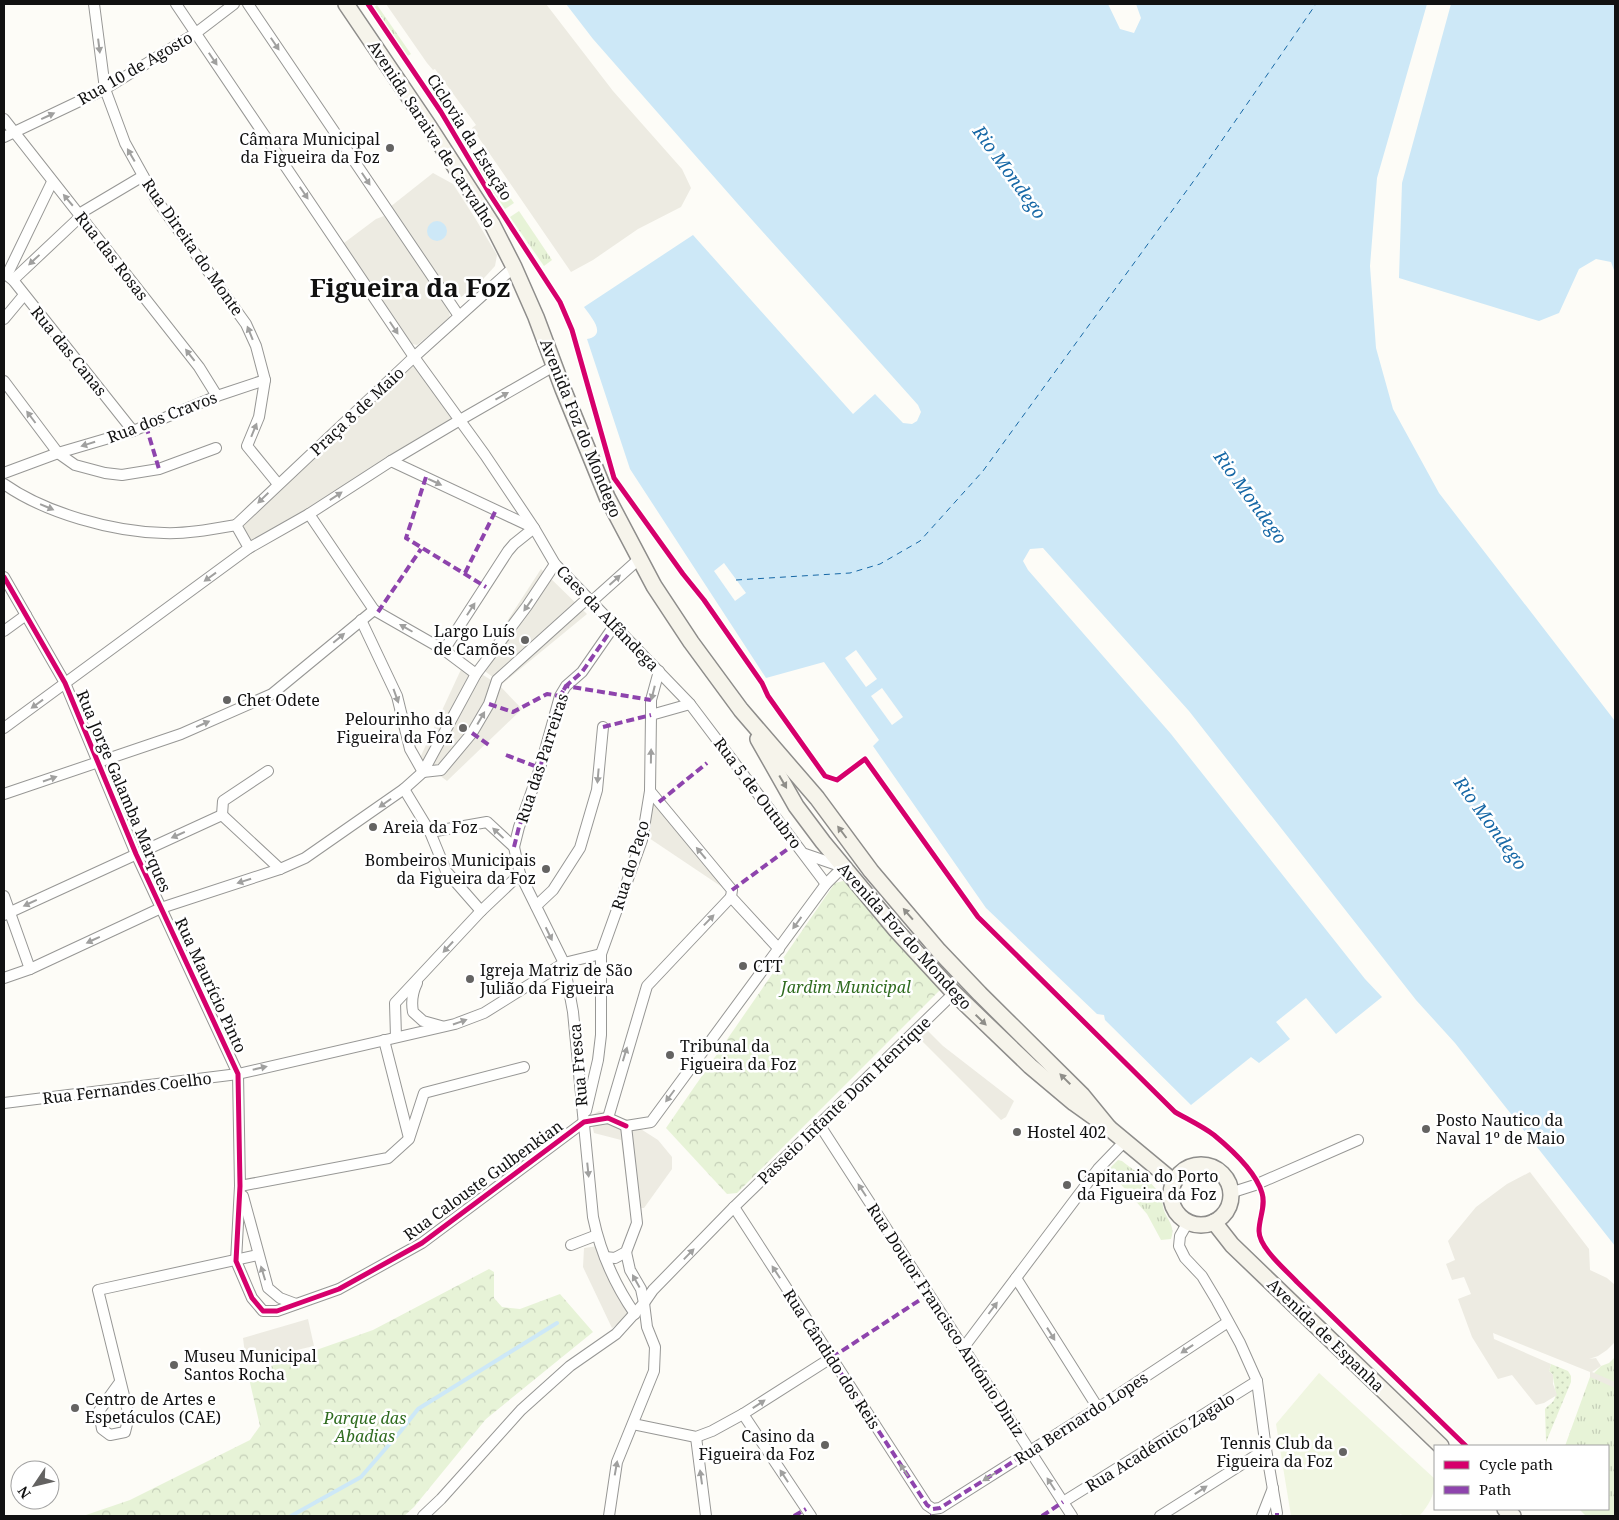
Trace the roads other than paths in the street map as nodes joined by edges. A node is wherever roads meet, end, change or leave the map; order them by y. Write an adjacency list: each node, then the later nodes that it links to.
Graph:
1 (94, 4): 7 (street, Rua Direita do Monte, one-way to 7)
2 (176, 4): 6 (street)
3 (234, 4): 6 (street, Rua 10 de Agosto)
4 (248, 4): 16 (street, one-way to 16)
5 (346, 4): 13 (main road, Avenida Saraiva de Carvalho)
6 (196, 33): 7 (street, Rua 10 de Agosto); 18 (street, one-way to 18)
7 (104, 89): 9 (street, Rua 10 de Agosto, one-way to 7); 10 (street, Rua Direita do Monte, one-way to 7)
8 (4, 120): 9 (street, Rua das Rosas)
9 (8, 135): 11 (street, Rua das Rosas)
10 (143, 176): 12 (street); 20 (street, Rua Direita do Monte, one-way to 10)
11 (52, 182): 12 (street, Rua das Rosas, one-way to 11); 14 (street)
12 (80, 215): 14 (street, one-way to 14); 22 (street, Rua das Rosas, one-way to 12)
13 (514, 267): 16 (street); 19 (main road, Avenida Foz do Mondego)
14 (8, 276): 15 (street, Rua das Canas)
15 (24, 295): 17 (street); 24 (street, Rua das Canas)
16 (459, 316): 18 (street)
17 (4, 319)
18 (414, 357): 23 (street, Praça 8 de Maio); 30 (street, Praça 8 de Maio)
19 (554, 366): 23 (street, one-way to 19); 35 (main road, Avenida Foz do Mondego)
20 (265, 380): 22 (street, Rua dos Cravos); 30 (street, one-way to 20)
21 (4, 381): 26 (street, one-way to 21)
22 (217, 396): 24 (street, Rua dos Cravos)
23 (460, 420): 27 (street); 33 (street, Caes da Alfândega)
24 (133, 431): 26 (street, Rua dos Cravos, one-way to 26)
25 (216, 448): 26 (street)
26 (58, 453): 28 (street, Rua dos Cravos)
27 (391, 461): 31 (street, one-way to 27); 33 (street, one-way to 33)
28 (4, 473)
29 (4, 484): 32 (street, one-way to 32)
30 (278, 484): 32 (street, Praça 8 de Maio, one-way to 32)
31 (309, 514): 34 (street); 39 (street)
32 (236, 525): 34 (street)
33 (534, 528): 36 (street, Caes da Alfândega); 44 (street, one-way to 33)
34 (249, 548): 47 (street, one-way to 47)
35 (639, 559): 38 (street, one-way to 35); 49 (main road, Avenida Foz do Mondego)
36 (555, 564): 38 (street, Caes da Alfândega); 46 (street, one-way to 46)
37 (4, 577): 40 (street, Rua Jorge Galamba Marques)
38 (590, 600): 42 (street, Caes da Alfândega); 55 (street, one-way to 38)
39 (374, 610): 41 (street); 44 (street, one-way to 39)
40 (26, 615): 43 (street); 47 (street, Rua Jorge Galamba Marques)
41 (361, 620): 53 (street, one-way to 41); 55 (street, one-way to 55)
42 (614, 626): 45 (street, Caes da Alfândega); 61 (street, Rua das Parreiras)
43 (4, 631)
44 (444, 650): 46 (street)
45 (659, 671): 48 (street, Caes da Alfândega); 50 (street, Rua do Paço, one-way to 50)
46 (476, 674): 55 (street)
47 (65, 684): 51 (street, one-way to 51); 53 (street, Rua Jorge Galamba Marques)
48 (690, 704): 50 (street); 63 (street, Rua 5 de Outubro)
49 (741, 710): 64 (main road, Avenida Foz do Mondego, one-way to 64); 66 (main road, Avenida Foz do Mondego, one-way to 49)
50 (651, 715): 57 (street, Rua do Paço, one-way to 50)
51 (4, 728)
52 (603, 728): 71 (street, one-way to 71)
53 (97, 762): 58 (street, one-way to 53); 62 (street, Rua Jorge Galamba Marques)
54 (268, 771): 59 (street)
55 (423, 772): 56 (street)
56 (404, 789): 60 (street); 65 (street, one-way to 65)
57 (650, 791): 69 (street, one-way to 57); 76 (street, Rua do Paço)
58 (4, 794)
59 (222, 815): 62 (street, one-way to 62); 65 (street)
60 (430, 832): 61 (street, one-way to 60); 73 (street)
61 (514, 847): 67 (street, Rua Fresca)
62 (136, 854): 72 (street, Rua Jorge Galamba Marques); 74 (street, one-way to 74)
63 (805, 854): 64 (street); 68 (street, Rua 5 de Outubro)
64 (843, 867): 66 (main road); 68 (street); 82 (main road, Avenida Foz do Mondego)
65 (280, 869): 72 (street, one-way to 72)
66 (871, 871): 79 (main road, Avenida Foz do Mondego, one-way to 66)
67 (520, 874): 71 (street, Rua Fresca); 73 (street)
68 (826, 884): 75 (street, one-way to 75)
69 (732, 894): 75 (street); 89 (street, one-way to 69)
70 (4, 896): 74 (street)
71 (536, 906): 77 (street, Rua Fresca, one-way to 77)
72 (161, 908): 78 (street, one-way to 78); 87 (street, Rua Maurício Pinto)
73 (481, 911): 81 (street, one-way to 81)
74 (7, 914): 78 (street)
75 (779, 948): 92 (street, one-way to 92)
76 (601, 954): 77 (street); 90 (street, Rua do Paço)
77 (564, 963): 83 (street, Rua Fernandes Coelho, one-way to 77); 90 (street, Rua Fresca)
78 (30, 969): 80 (street)
79 (962, 974): 82 (main road); 93 (main road, Avenida Foz do Mondego, one-way to 79)
80 (4, 978)
81 (419, 978): 83 (street); 84 (street)
82 (954, 993): 91 (street, Passeio Infante Dom Henrique); 93 (main road, Avenida Foz do Mondego, one-way to 93)
83 (443, 1026): 84 (street, Rua Fernandes Coelho)
84 (396, 1037): 85 (street, Rua Fernandes Coelho)
85 (384, 1040): 87 (street, Rua Fernandes Coelho, one-way to 85); 94 (street)
86 (524, 1068): 94 (street)
87 (238, 1074): 88 (street, Rua Fernandes Coelho); 98 (street, Rua Calouste Gulbenkian)
88 (4, 1103)
89 (608, 1118): 90 (street); 92 (street)
90 (584, 1122): 103 (street, Rua Fresca, one-way to 103); 111 (street, Rua Calouste Gulbenkian)
91 (819, 1124): 100 (street, Passeio Infante Dom Henrique); 114 (street, Rua Doutor Francisco António Diniz, one-way to 91)
92 (626, 1126): 105 (street)
93 (1109, 1128): 96 (main road, Avenida Foz do Mondego)
94 (409, 1139): 98 (street)
95 (1358, 1140): 99 (street)
96 (1125, 1141): 97 (main road, Avenida Foz do Mondego); 109 (street)
97 (1174, 1182): 99 (main road); 101 (main road)
98 (240, 1186): 106 (street, Rua Calouste Gulbenkian); 108 (street, Rua Calouste Gulbenkian)
99 (1230, 1193): 102 (main road)
100 (734, 1207): 110 (street, Passeio Infante Dom Henrique, one-way to 100); 115 (street, Rua Cândido dos Reis, one-way to 100)
101 (1188, 1222): 102 (main road); 113 (street)
102 (1214, 1222): 122 (main road, Avenida de Espanha)
103 (597, 1235): 104 (street); 107 (street, Rua Fresca)
104 (571, 1245)
105 (626, 1252): 107 (street); 110 (street, one-way to 105)
106 (258, 1256): 108 (street); 111 (street, Rua Calouste Gulbenkian, one-way to 106)
107 (605, 1257): 112 (street, Rua Fresca)
108 (236, 1261): 111 (street, Rua Calouste Gulbenkian); 117 (street)
109 (1016, 1278): 114 (street, one-way to 109); 118 (street, one-way to 118)
110 (644, 1303): 112 (street, Passeio Infante Dom Henrique); 120 (street)
111 (296, 1304)
112 (635, 1314): 129 (street, Passeio Infante Dom Henrique)
113 (1228, 1322): 116 (street); 118 (street, Rua Bernardo Lopes, one-way to 118)
114 (964, 1347): 124 (street, Rua Doutor Francisco António Diniz)
115 (831, 1358): 119 (street, one-way to 115); 127 (street, Rua Cândido dos Reis, one-way to 115)
116 (1256, 1381): 123 (street); 126 (street, Rua Académico Zagalo)
117 (120, 1382): 117 (street)
118 (1098, 1408): 124 (street, Rua Bernardo Lopes)
119 (744, 1414): 121 (street); 132 (street, one-way to 119)
120 (633, 1424): 121 (street); 130 (street, one-way to 120)
121 (696, 1437): 131 (street, one-way to 121)
122 (1440, 1445)
123 (1266, 1449): 125 (street); 134 (street, one-way to 123)
124 (1030, 1452): 126 (street, Rua Doutor Francisco António Diniz, one-way to 124); 127 (street, Rua Bernardo Lopes, one-way to 127)
125 (1273, 1487): 128 (street); 135 (street)
126 (1063, 1502): 133 (street, Rua Doutor Francisco António Diniz)
127 (933, 1508)
128 (1277, 1513)
129 (423, 1516)
130 (609, 1516)
131 (706, 1516)
132 (811, 1516)
133 (1072, 1516)
134 (1160, 1516)
135 (1262, 1516)

